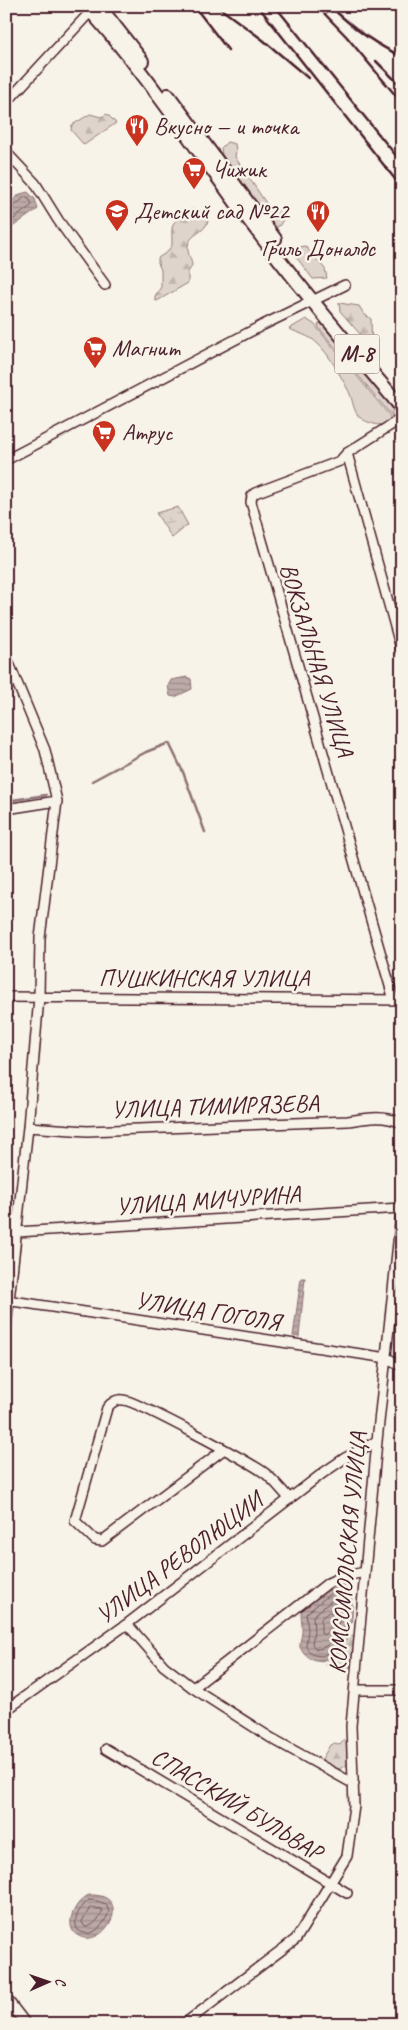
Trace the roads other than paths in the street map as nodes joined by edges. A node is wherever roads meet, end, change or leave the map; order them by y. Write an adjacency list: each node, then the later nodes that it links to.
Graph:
1 (92, 8): 2 (street); 6 (highway, М-8)
2 (6, 103)
3 (6, 152): 4 (street)
4 (105, 285)
5 (344, 285): 6 (street)
6 (315, 299): 7 (highway, М-8); 8 (highway, М-8); 11 (street)
7 (402, 395)
8 (402, 408)
9 (402, 418): 10 (street, ВОКЗАЛЬНАЯ УЛИЦА)
10 (347, 453): 12 (street); 18 (street, ВОКЗАЛЬНАЯ УЛИЦА)
11 (6, 460)
12 (402, 652)
13 (6, 656): 14 (street)
14 (57, 801): 15 (street); 17 (street)
15 (6, 809)
16 (6, 997): 17 (street, ПУШКИНСКАЯ УЛИЦА)
17 (39, 998): 18 (street, ПУШКИНСКАЯ УЛИЦА); 20 (street)
18 (398, 1000)
19 (402, 1123): 20 (street, УЛИЦА ТИМИРЯЗЕВА)
20 (28, 1128): 22 (street)
21 (402, 1206): 22 (street, УЛИЦА МИЧУРИНА); 25 (street, КОМСОМОЛЬСКАЯ УЛИЦА)
22 (17, 1232): 23 (street)
23 (8, 1300): 24 (street); 25 (street, УЛИЦА ГОГОЛЯ)
24 (6, 1328)
25 (387, 1358): 26 (street, УЛИЦА ГОГОЛЯ); 27 (street, КОМСОМОЛЬСКАЯ УЛИЦА)
26 (402, 1366)
27 (377, 1441): 29 (street, УЛИЦА РЕВОЛЮЦИИ); 30 (street, КОМСОМОЛЬСКАЯ УЛИЦА)
28 (223, 1450): 28 (street); 29 (street)
29 (290, 1499): 31 (street, УЛИЦА РЕВОЛЮЦИИ)
30 (366, 1572): 32 (street); 33 (street, КОМСОМОЛЬСКАЯ УЛИЦА)
31 (127, 1624): 32 (street); 35 (street, УЛИЦА РЕВОЛЮЦИИ)
32 (193, 1688): 37 (street)
33 (355, 1690): 34 (street); 37 (street, КОМСОМОЛЬСКАЯ УЛИЦА)
34 (402, 1690)
35 (6, 1710)
36 (106, 1749): 38 (street, СПАССКИЙ БУЛЬВАР)
37 (354, 1784): 38 (street, КОМСОМОЛЬСКАЯ УЛИЦА)
38 (330, 1884): 39 (street, СПАССКИЙ БУЛЬВАР); 42 (street, КОМСОМОЛЬСКАЯ УЛИЦА)
39 (347, 1893)
40 (6, 1998): 41 (street)
41 (26, 2024)
42 (184, 2024)

